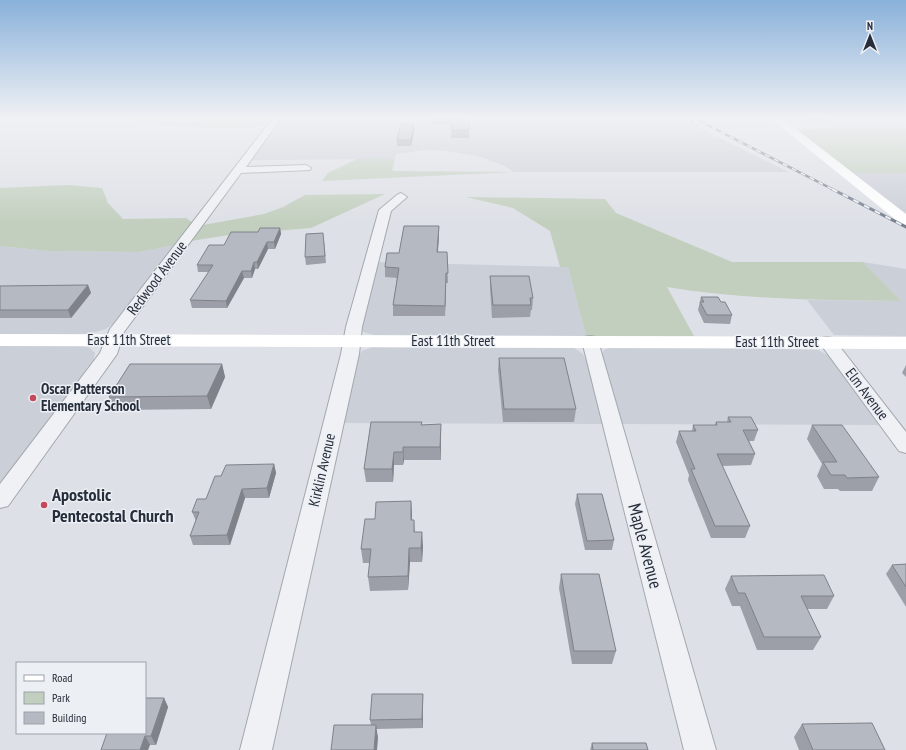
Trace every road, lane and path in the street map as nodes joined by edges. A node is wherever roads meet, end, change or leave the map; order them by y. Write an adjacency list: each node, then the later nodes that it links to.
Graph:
1 (251, 153): 4 (street, Redwood Avenue)
2 (820, 153): 6 (main road)
3 (306, 168): 4 (street)
4 (238, 170): 8 (street, Redwood Avenue)
5 (401, 197): 9 (street, Kirklin Avenue)
6 (906, 221)
7 (0, 340): 8 (main road, East 11th Street)
8 (114, 340): 9 (main road, East 11th Street); 14 (street, Redwood Avenue)
9 (352, 341): 10 (main road, East 11th Street); 15 (street, Kirklin Avenue)
10 (590, 341): 11 (main road, East 11th Street); 16 (street, Maple Avenue)
11 (827, 342): 12 (main road, East 11th Street); 13 (street, Elm Avenue)
12 (906, 343)
13 (906, 446)
14 (0, 500)
15 (256, 750)
16 (700, 750)

